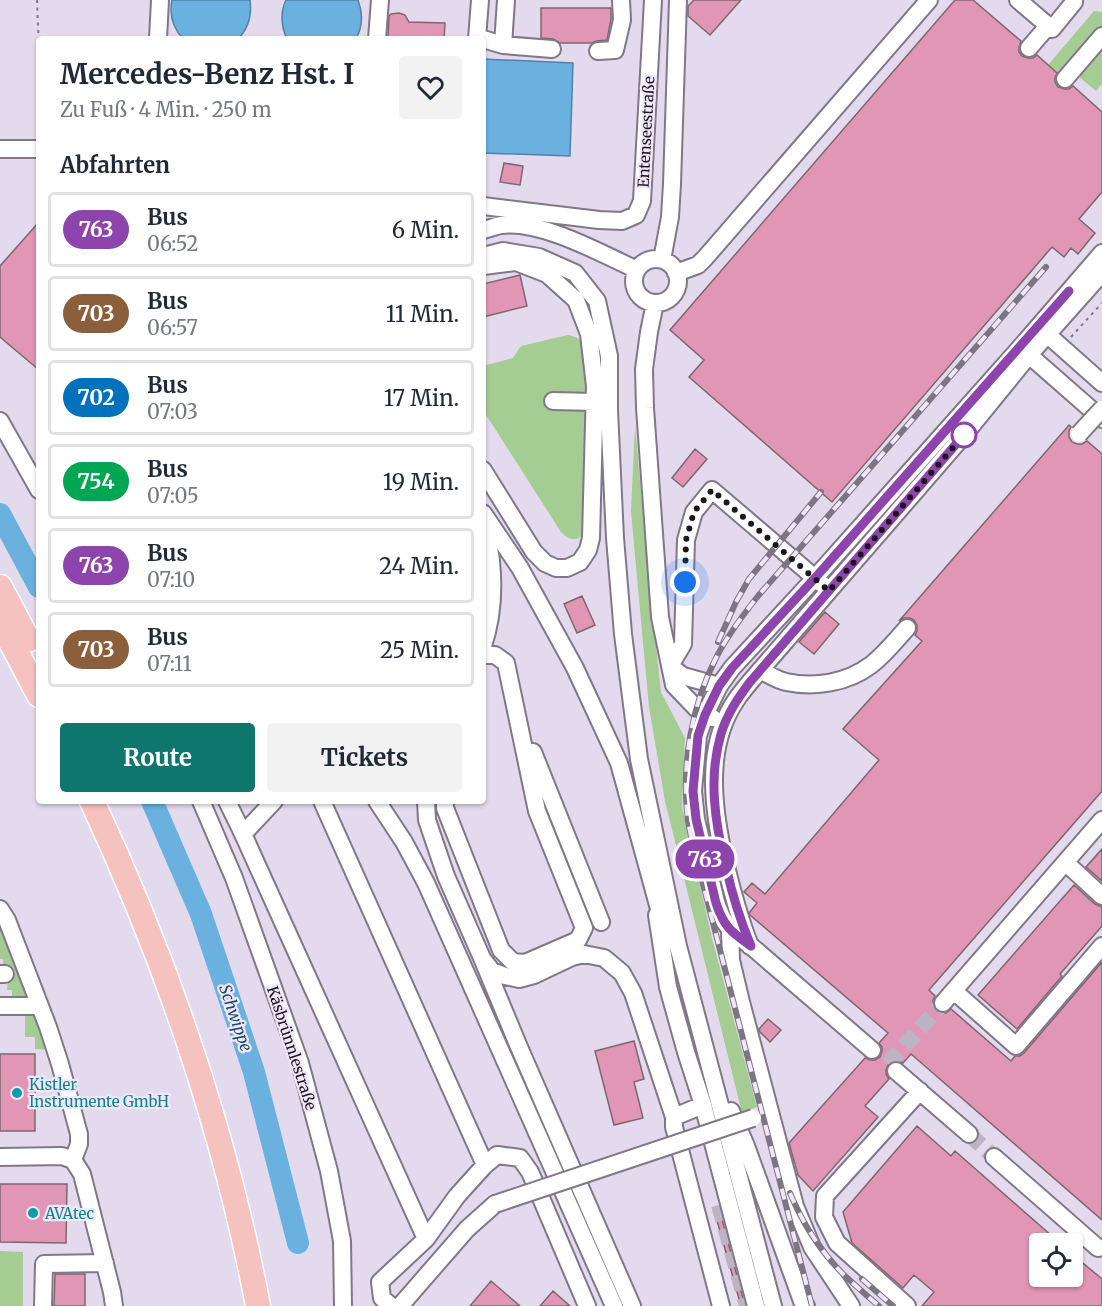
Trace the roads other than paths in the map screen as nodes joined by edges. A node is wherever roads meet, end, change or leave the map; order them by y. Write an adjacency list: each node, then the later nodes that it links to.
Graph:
1 (160, 0): 12 (street)
2 (381, 0): 13 (street)
3 (480, 0): 14 (street)
4 (506, 0): 17 (street)
5 (621, 0): 20 (street)
6 (653, 0): 24 (street, Entenseestraße)
7 (678, 0): 28 (street)
8 (929, 0): 31 (street)
9 (1018, 0): 11 (street)
10 (1073, 0): 11 (street)
11 (1048, 26): 18 (street)
12 (158, 36)
13 (377, 36)
14 (480, 36)
15 (1102, 36): 21 (street)
16 (486, 40): 17 (street)
17 (504, 45): 19 (street)
18 (1029, 48)
19 (552, 49)
20 (598, 51)
21 (1065, 80)
22 (0, 149): 23 (street)
23 (36, 149)
24 (486, 206)
25 (486, 229): 30 (street)
26 (1102, 253): 34 (street)
27 (486, 255): 48 (street)
28 (662, 260): 30 (street); 31 (street)
29 (486, 266): 38 (street)
30 (637, 270): 33 (street)
31 (676, 273): 33 (street)
32 (1102, 273): 34 (street)
33 (655, 303): 59 (street)
34 (1042, 331): 35 (street); 36 (street)
35 (1025, 351): 40 (street); 49 (street); 51 (street)
36 (1102, 383)
37 (553, 401): 38 (street)
38 (595, 402): 43 (street)
39 (1102, 409): 42 (street, bridge)
40 (1102, 419)
41 (0, 422): 45 (street)
42 (1079, 434)
43 (593, 472): 44 (street); 48 (street)
44 (486, 475)
45 (36, 485)
46 (486, 517): 79 (street)
47 (486, 538): 52 (street)
48 (615, 538): 84 (street)
49 (815, 578): 51 (street); 59 (street); 61 (street)
50 (0, 587): 56 (highway)
51 (829, 591): 60 (street)
52 (493, 597): 55 (street); 58 (street)
53 (0, 621): 62 (highway)
54 (907, 628): 60 (street)
55 (486, 638)
56 (36, 654)
57 (486, 656): 58 (street)
58 (506, 663): 63 (street)
59 (670, 666): 61 (street); 64 (street)
60 (760, 670): 65 (street)
61 (719, 686): 64 (street)
62 (36, 689)
63 (513, 701): 75 (street); 82 (street)
64 (705, 715): 65 (street); 83 (street)
65 (725, 722): 85 (street)
66 (93, 804): 109 (highway)
67 (109, 804): 110 (highway)
68 (202, 804): 111 (street, Käsbrünnlestraße)
69 (228, 804): 77 (street)
70 (271, 804): 77 (street)
71 (323, 804): 101 (street)
72 (334, 804): 101 (street)
73 (379, 804): 115 (street)
74 (426, 804): 87 (street)
75 (445, 804)
76 (1102, 820): 78 (street)
77 (243, 834): 103 (street)
78 (1066, 863): 80 (street); 86 (street)
79 (652, 882): 93 (street); 119 (street)
80 (1102, 896)
81 (0, 909): 89 (street)
82 (601, 922)
83 (730, 931): 85 (street); 94 (street)
84 (678, 946): 120 (street); 121 (street)
85 (751, 946): 90 (street)
86 (1102, 946)
87 (482, 958): 95 (street); 116 (street)
88 (0, 1006): 89 (street)
89 (40, 1006): 100 (street)
90 (872, 1050)
91 (896, 1071): 92 (street)
92 (920, 1091): 96 (street); 106 (street)
93 (704, 1105): 95 (street); 97 (street)
94 (770, 1113): 113 (street, bridge); 122 (street)
95 (674, 1117): 117 (street)
96 (969, 1134)
97 (714, 1150): 102 (street); 118 (street)
98 (0, 1156): 100 (street)
99 (994, 1156): 104 (street)
100 (73, 1161): 105 (street)
101 (489, 1162): 103 (street); 114 (street)
102 (719, 1205)
103 (426, 1239): 112 (street)
104 (1098, 1248)
105 (105, 1263): 107 (street); 108 (street)
106 (898, 1303)
107 (43, 1306)
108 (114, 1306)
109 (258, 1306)
110 (275, 1306)
111 (343, 1306)
112 (391, 1306)
113 (400, 1306)
114 (587, 1306)
115 (614, 1306)
116 (632, 1306)
117 (721, 1306)
118 (756, 1306)
119 (764, 1306)
120 (773, 1306)
121 (806, 1306)
122 (851, 1306)

